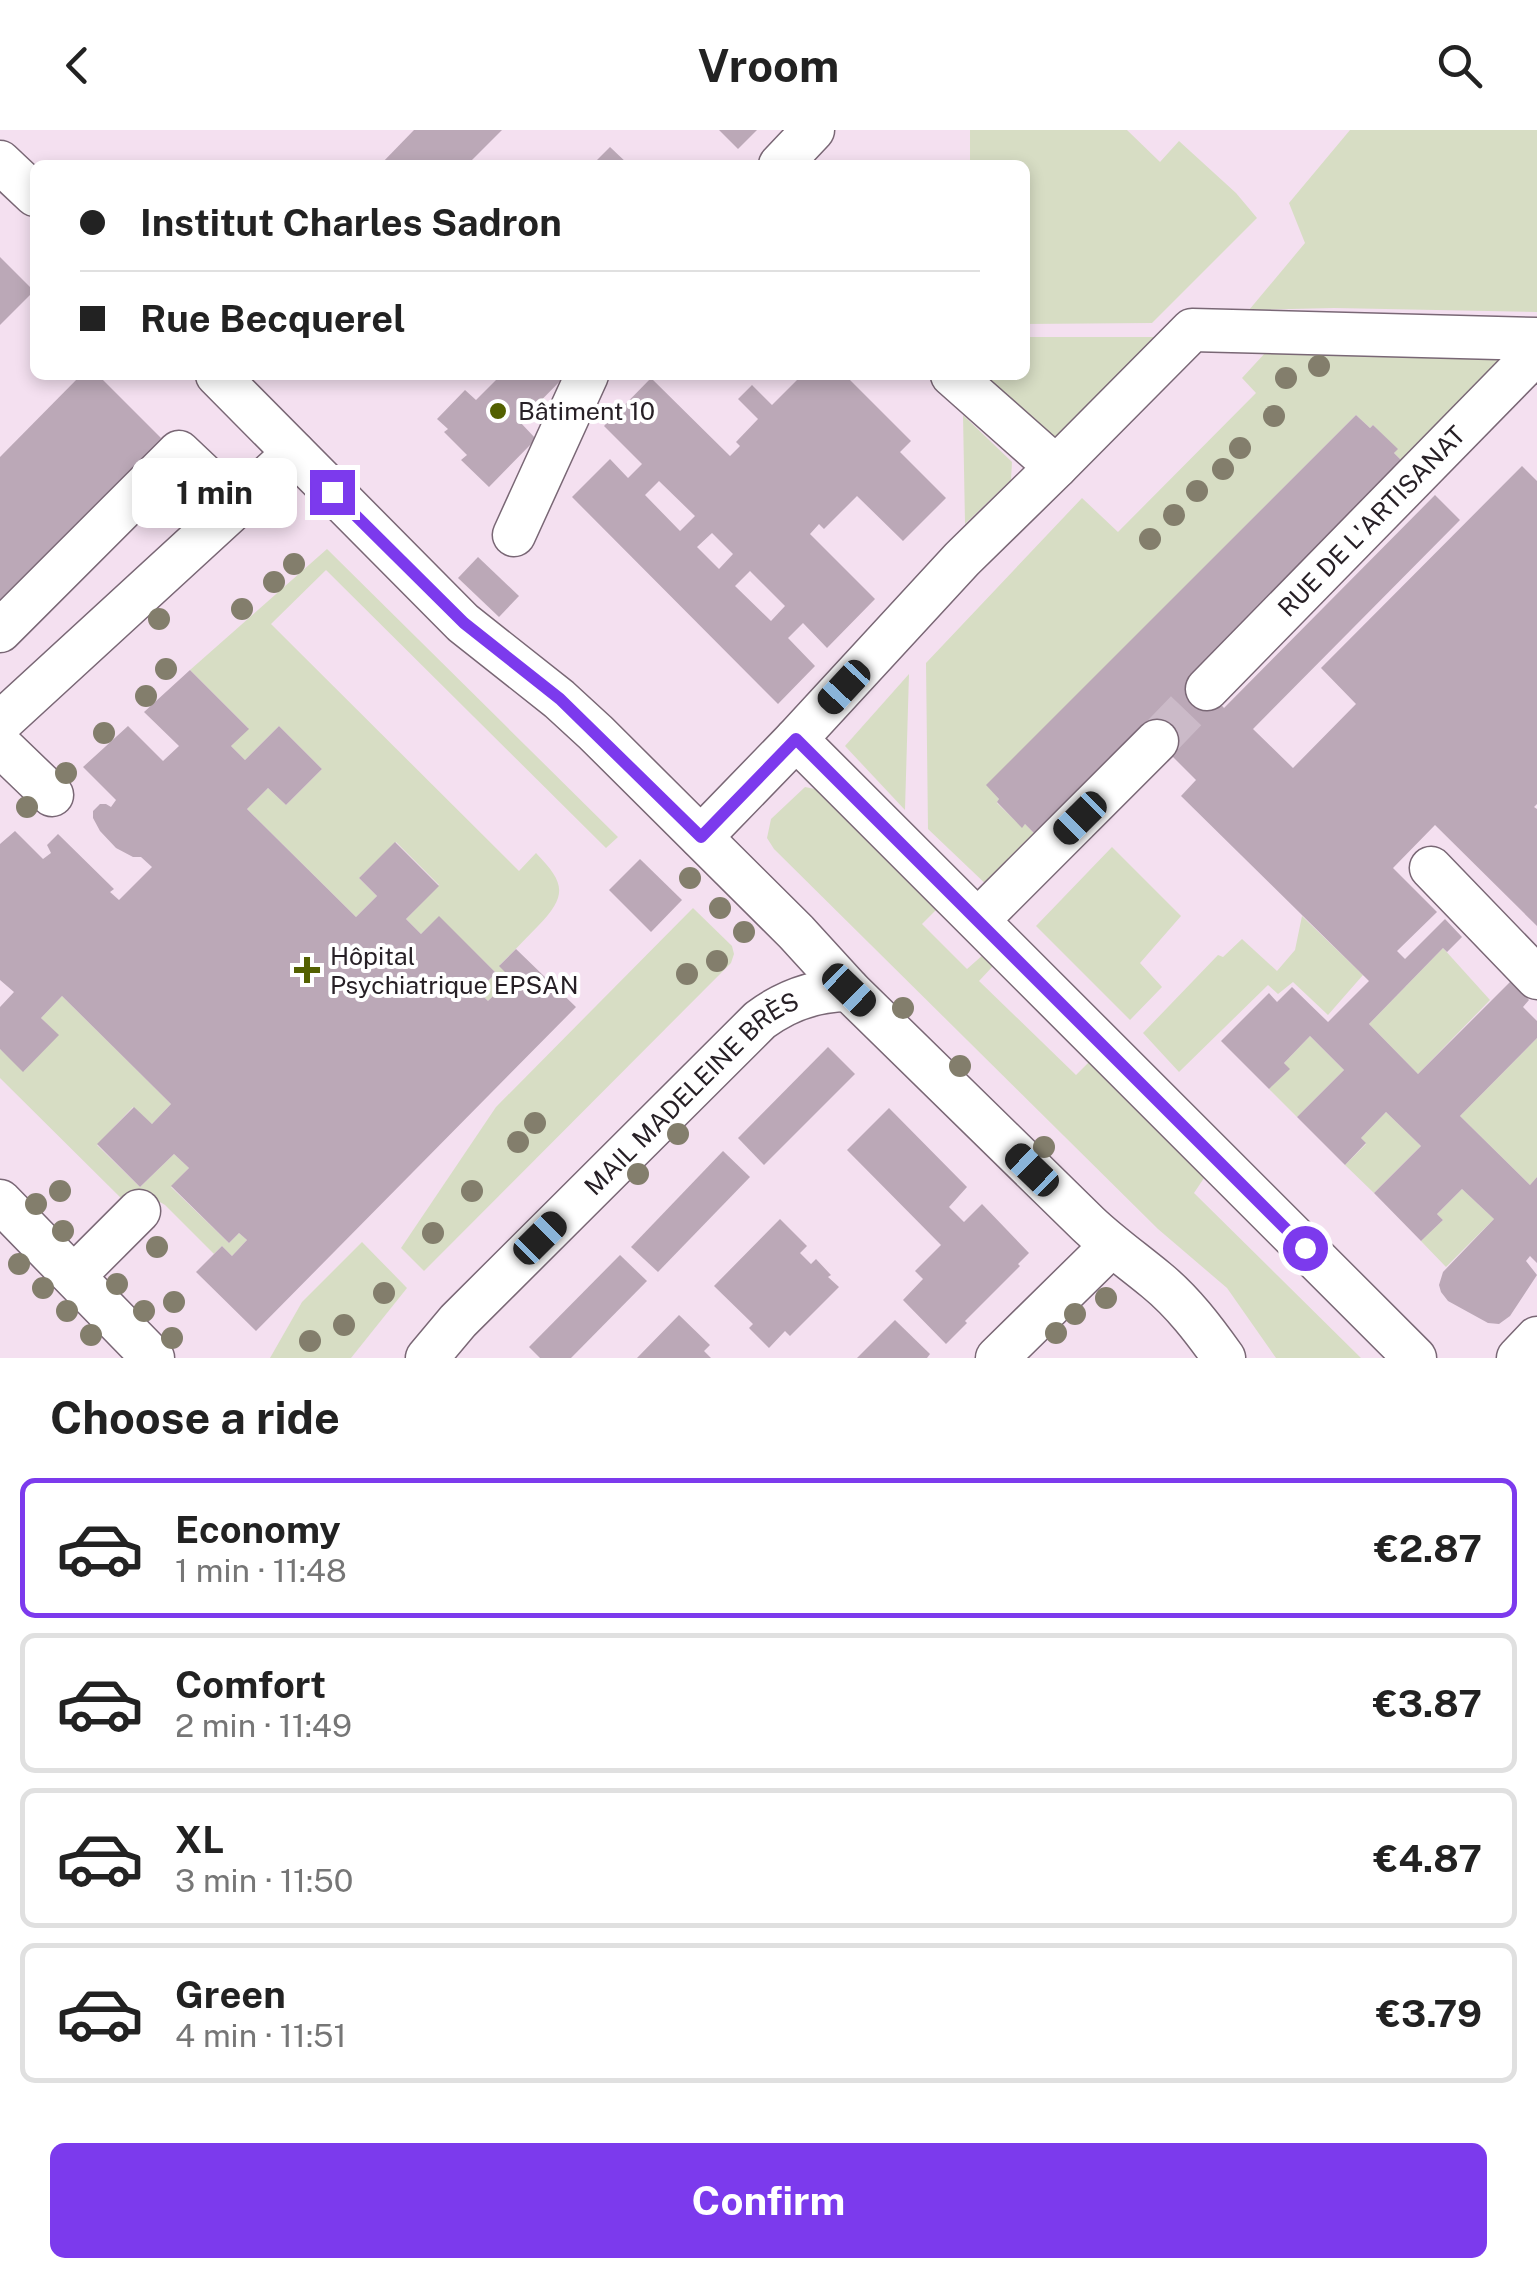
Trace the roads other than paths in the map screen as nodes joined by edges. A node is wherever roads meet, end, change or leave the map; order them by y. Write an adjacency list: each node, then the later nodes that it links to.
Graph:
1 (813, 130): 2 (street)
2 (785, 160)
3 (0, 162): 4 (street)
4 (30, 191)
5 (1537, 339): 11 (street)
6 (1537, 352): 15 (street, RUE DE L'ARTISANAT)
7 (222, 380): 10 (street)
8 (585, 380): 13 (street)
9 (958, 380): 11 (street)
10 (294, 453): 12 (street); 21 (street)
11 (1056, 466): 17 (street)
12 (236, 506): 14 (street); 16 (street)
13 (514, 535)
14 (0, 631)
15 (1207, 689)
16 (0, 724)
17 (796, 739): 21 (street); 23 (street)
18 (1157, 741): 23 (street)
19 (0, 745): 20 (street)
20 (52, 796)
21 (701, 837): 25 (street)
22 (1431, 868): 24 (street)
23 (978, 920): 35 (street)
24 (1537, 978)
25 (849, 990): 28 (street); 32 (street, MAIL MADELEINE BRÈS)
26 (0, 1201): 29 (street)
27 (138, 1211): 29 (street)
28 (1112, 1246): 33 (street); 34 (street)
29 (74, 1275): 31 (street)
30 (1537, 1338): 36 (street)
31 (153, 1358)
32 (428, 1358)
33 (997, 1358)
34 (1224, 1358)
35 (1415, 1358)
36 (1518, 1358)

